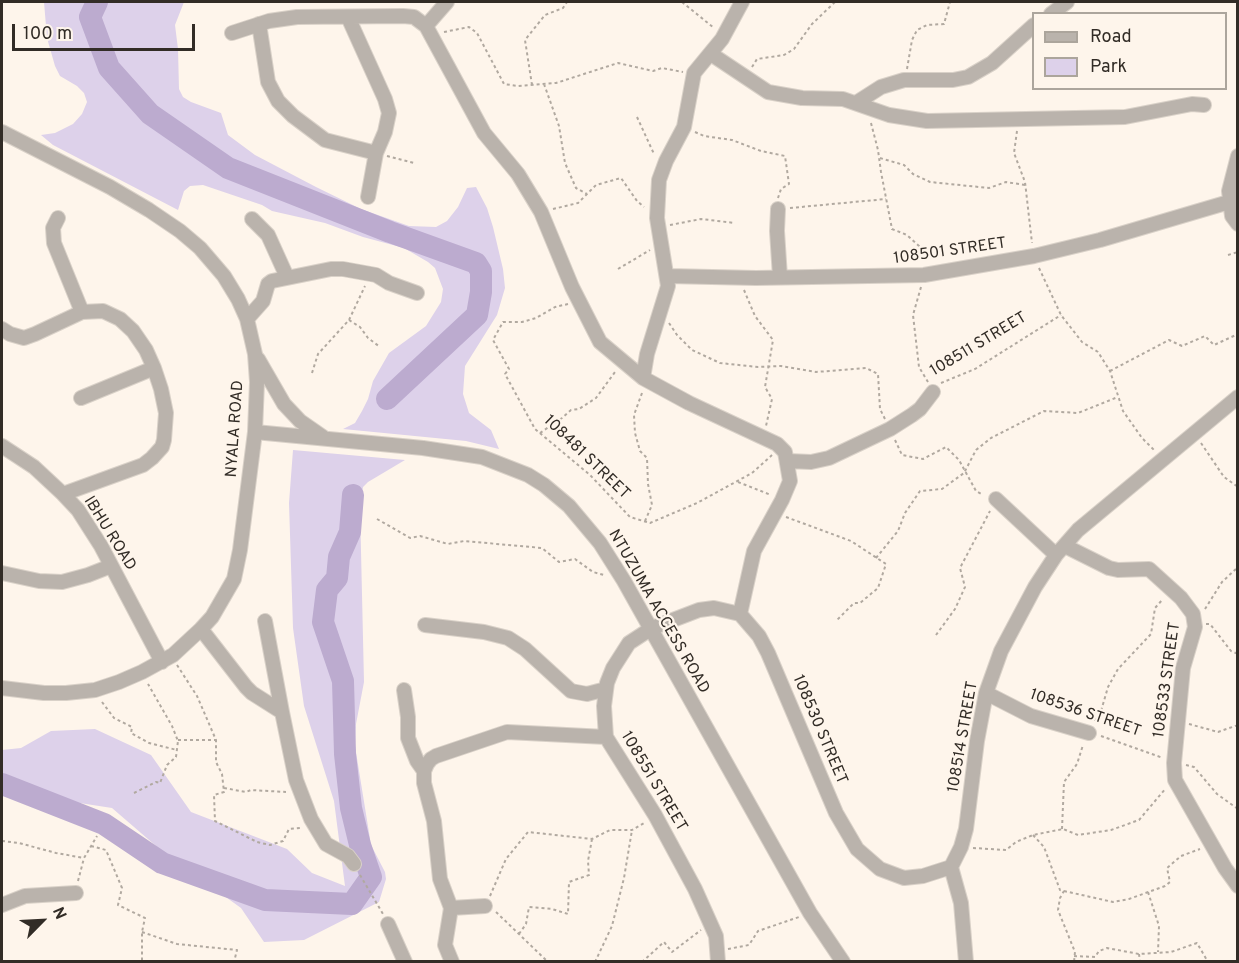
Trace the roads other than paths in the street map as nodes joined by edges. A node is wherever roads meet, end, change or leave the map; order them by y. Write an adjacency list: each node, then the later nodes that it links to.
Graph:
1 (447, 2): 8 (street)
2 (742, 2): 10 (street)
3 (1067, 2): 4 (street)
4 (1054, 12)
5 (348, 17): 6 (street); 8 (street); 14 (street)
6 (259, 24): 9 (street); 14 (street)
7 (1032, 27): 11 (street)
8 (429, 30): 31 (street)
9 (232, 33)
10 (711, 54): 11 (street); 22 (street)
11 (862, 105): 12 (street)
12 (1198, 105)
13 (2, 132): 27 (street, NYALA ROAD)
14 (376, 153): 16 (street)
15 (1238, 156): 17 (street)
16 (368, 197)
17 (1229, 202): 21 (street); 24 (street, 108501 STREET)
18 (778, 209): 24 (street)
19 (58, 218): 26 (street)
20 (252, 219): 23 (street)
21 (1238, 224)
22 (668, 276): 24 (street, 108501 STREET); 31 (street)
23 (287, 277): 25 (street); 27 (street)
24 (780, 278)
25 (417, 293)
26 (82, 312): 28 (street); 30 (street)
27 (248, 319): 29 (street, NYALA ROAD)
28 (2, 329)
29 (255, 354): 35 (street, NYALA ROAD); 36 (street)
30 (154, 368): 34 (street); 39 (street)
31 (643, 378): 38 (street)
32 (933, 392): 38 (street, 108511 STREET)
33 (1238, 397): 41 (street, 108514 STREET)
34 (81, 398)
35 (255, 432): 36 (street, NTUZUMA ACCESS ROAD); 48 (street, NYALA ROAD)
36 (325, 439): 47 (street, NTUZUMA ACCESS ROAD)
37 (2, 446): 39 (street, IBHU ROAD)
38 (788, 460): 44 (street)
39 (63, 494): 42 (street, IBHU ROAD)
40 (996, 499): 41 (street, 108533 STREET)
41 (1061, 550): 53 (street, 108514 STREET); 60 (street, 108533 STREET)
42 (111, 566): 43 (street); 49 (street, IBHU ROAD)
43 (2, 573)
44 (740, 614): 47 (street); 59 (street, 108530 STREET)
45 (265, 621): 54 (street)
46 (425, 625): 51 (street)
47 (652, 628): 51 (street, 108551 STREET); 69 (street, NTUZUMA ACCESS ROAD)
48 (201, 629): 49 (street, NYALA ROAD); 54 (street)
49 (167, 658): 50 (street, NYALA ROAD)
50 (2, 688)
51 (606, 688): 56 (street, 108551 STREET)
52 (404, 690): 57 (street)
53 (986, 693): 55 (street, 108536 STREET); 59 (street, 108514 STREET)
54 (282, 712): 58 (street)
55 (1089, 733)
56 (606, 737): 57 (street); 66 (street, 108551 STREET)
57 (424, 771): 64 (street)
58 (354, 864)
59 (951, 867): 70 (street)
60 (1238, 886)
61 (76, 893): 62 (street)
62 (2, 905)
63 (485, 906): 64 (street)
64 (451, 908): 68 (street)
65 (388, 924): 67 (street)
66 (718, 956)
67 (405, 962)
68 (452, 962)
69 (843, 962)
70 (966, 962)

